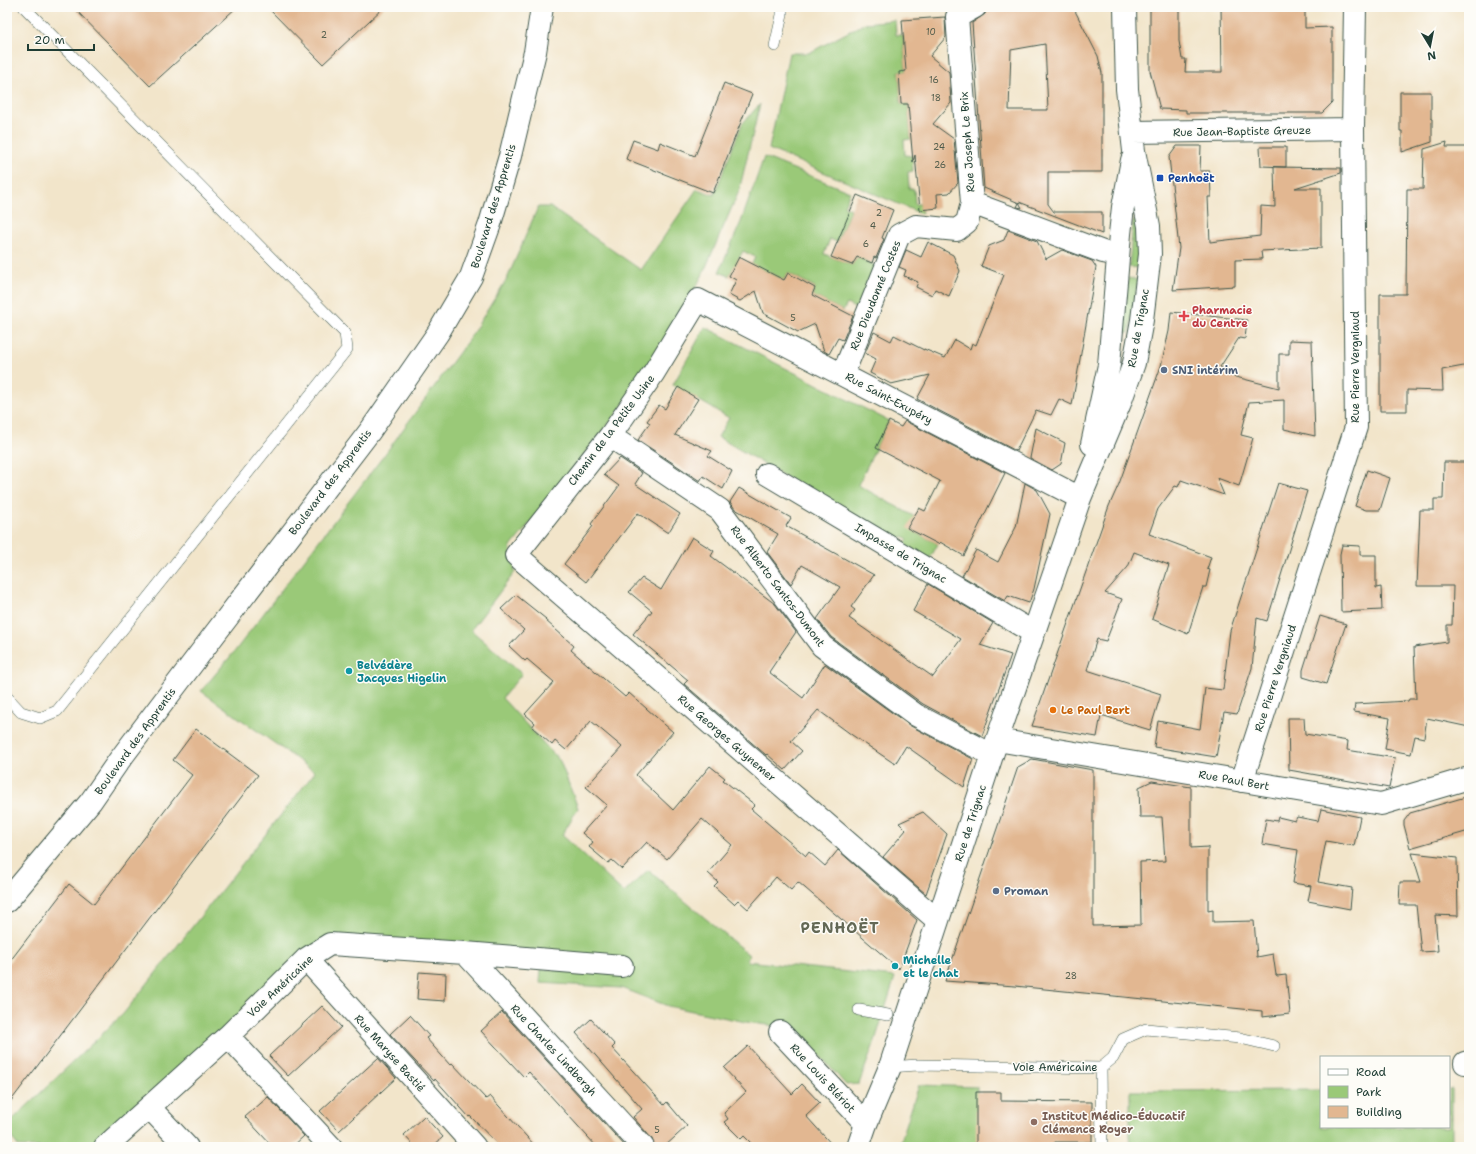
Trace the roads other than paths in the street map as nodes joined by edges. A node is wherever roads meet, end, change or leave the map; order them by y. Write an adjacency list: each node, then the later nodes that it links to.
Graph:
1 (24, 7): 21 (lane)
2 (542, 7): 25 (street, Boulevard des Apprentis)
3 (782, 7): 9 (lane)
4 (975, 7): 12 (street, Rue Joseph Le Brix)
5 (1109, 7): 8 (street)
6 (1125, 7): 8 (street, Rue de Trignac)
7 (1356, 7): 10 (street, Rue Pierre Vergniaud)
8 (1125, 38): 11 (street, Rue de Trignac)
9 (775, 46)
10 (1353, 130): 11 (street, Rue Jean-Baptiste Greuze); 24 (street, Rue Pierre Vergniaud)
11 (1133, 141): 13 (street, Rue de Trignac); 18 (street, Rue de Trignac)
12 (972, 204): 13 (street, Rue Joseph Le Brix); 15 (street, Rue Dieudonné Costes)
13 (1118, 255): 18 (street, Rue de Trignac)
14 (698, 300): 15 (street, Rue Saint-Exupéry); 16 (street, Chemin de la Petite Usine)
15 (843, 374): 18 (street, Rue Saint-Exupéry)
16 (610, 436): 19 (street, Chemin de la Petite Usine); 22 (street, Rue Alberto Santos-Dumont)
17 (768, 474): 20 (street, Impasse de Trignac)
18 (1080, 498): 20 (street, Rue de Trignac)
19 (516, 555): 26 (street, Rue Georges Guynemer)
20 (1034, 633): 22 (street, Rue de Trignac)
21 (7, 697)
22 (994, 748): 24 (street, Rue Paul Bert); 26 (street, Rue de Trignac)
23 (1469, 778): 24 (street, Rue Paul Bert)
24 (1242, 781)
25 (7, 901)
26 (937, 920): 35 (street, Rue de Trignac)
27 (465, 953): 28 (street, Voie Américaine); 29 (street, Voie Américaine); 43 (street, Rue Charles Lindbergh)
28 (306, 959): 33 (street, Voie Américaine); 42 (street, Rue Maryse Bastié)
29 (622, 966)
30 (859, 1010): 31 (lane)
31 (888, 1015)
32 (780, 1032): 38 (street, Rue Louis Blériot)
33 (228, 1036): 37 (street, Voie Américaine); 41 (street)
34 (1274, 1046): 36 (lane, Voie Américaine)
35 (890, 1067): 36 (lane, Voie Américaine); 38 (street, Rue de Trignac)
36 (1102, 1068): 45 (lane)
37 (149, 1107): 39 (street, Voie Américaine); 40 (street)
38 (866, 1124): 44 (street, Rue de Trignac)
39 (105, 1147)
40 (187, 1147)
41 (331, 1147)
42 (475, 1147)
43 (643, 1147)
44 (858, 1147)
45 (1102, 1147)

